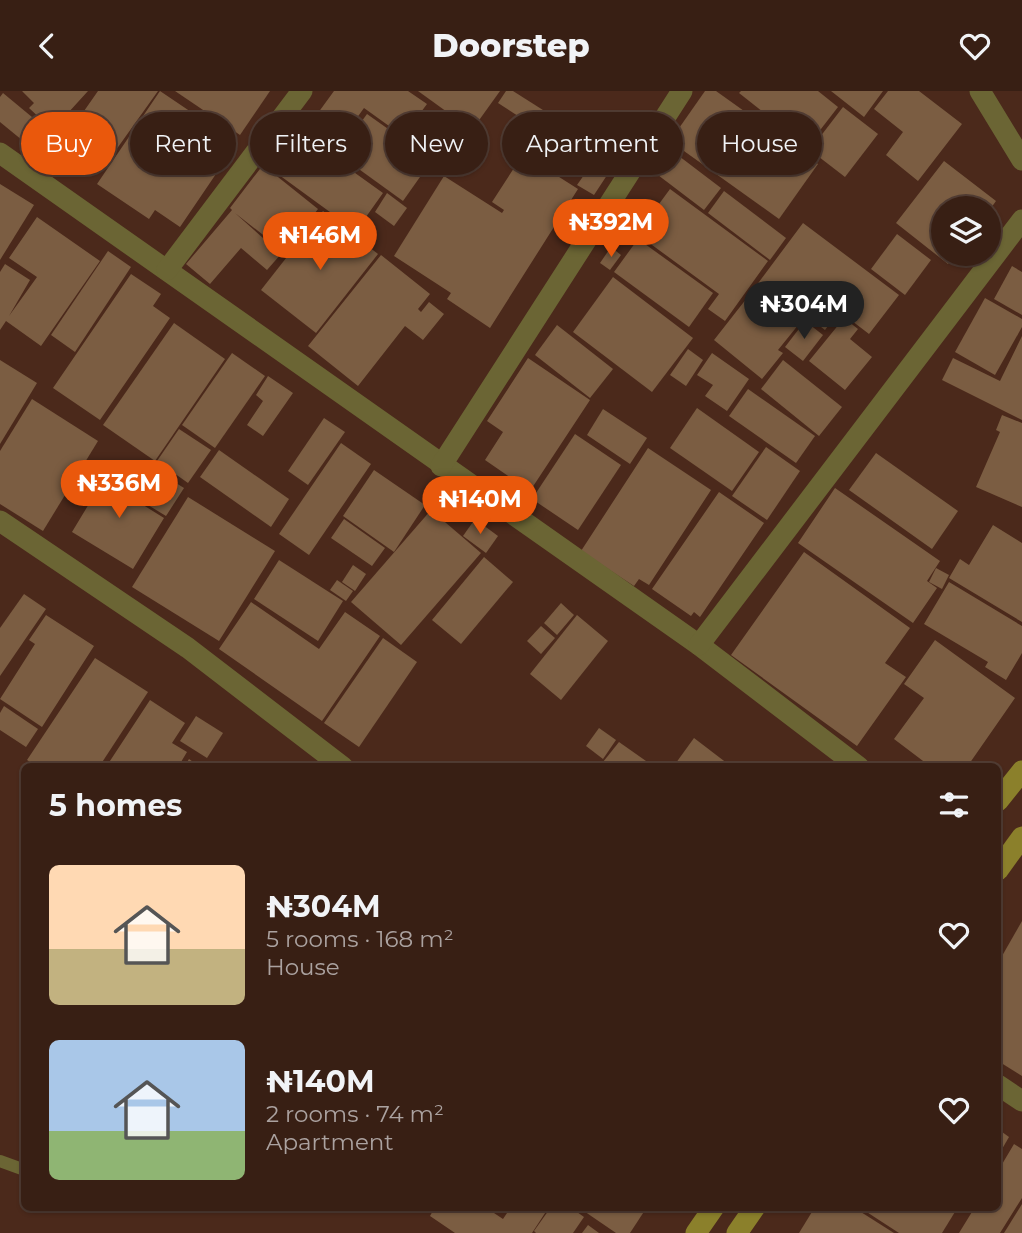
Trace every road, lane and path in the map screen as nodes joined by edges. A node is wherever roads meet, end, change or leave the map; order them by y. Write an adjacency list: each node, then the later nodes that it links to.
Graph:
1 (302, 91): 7 (street)
2 (682, 91): 8 (street)
3 (980, 91): 5 (street)
4 (0, 153): 7 (street)
5 (1022, 160)
6 (1022, 220): 10 (street)
7 (167, 271): 8 (street)
8 (441, 465): 10 (street)
9 (0, 521): 11 (street)
10 (699, 645): 12 (street)
11 (338, 763)
12 (854, 763)
13 (1022, 771): 14 (main road)
14 (1001, 797)
15 (1022, 837): 16 (main road)
16 (1001, 866)
17 (1001, 1087): 18 (street)
18 (1022, 1101)
19 (0, 1161): 20 (lane)
20 (21, 1168)
21 (711, 1211): 23 (main road)
22 (752, 1211): 24 (main road)
23 (696, 1233)
24 (737, 1233)

